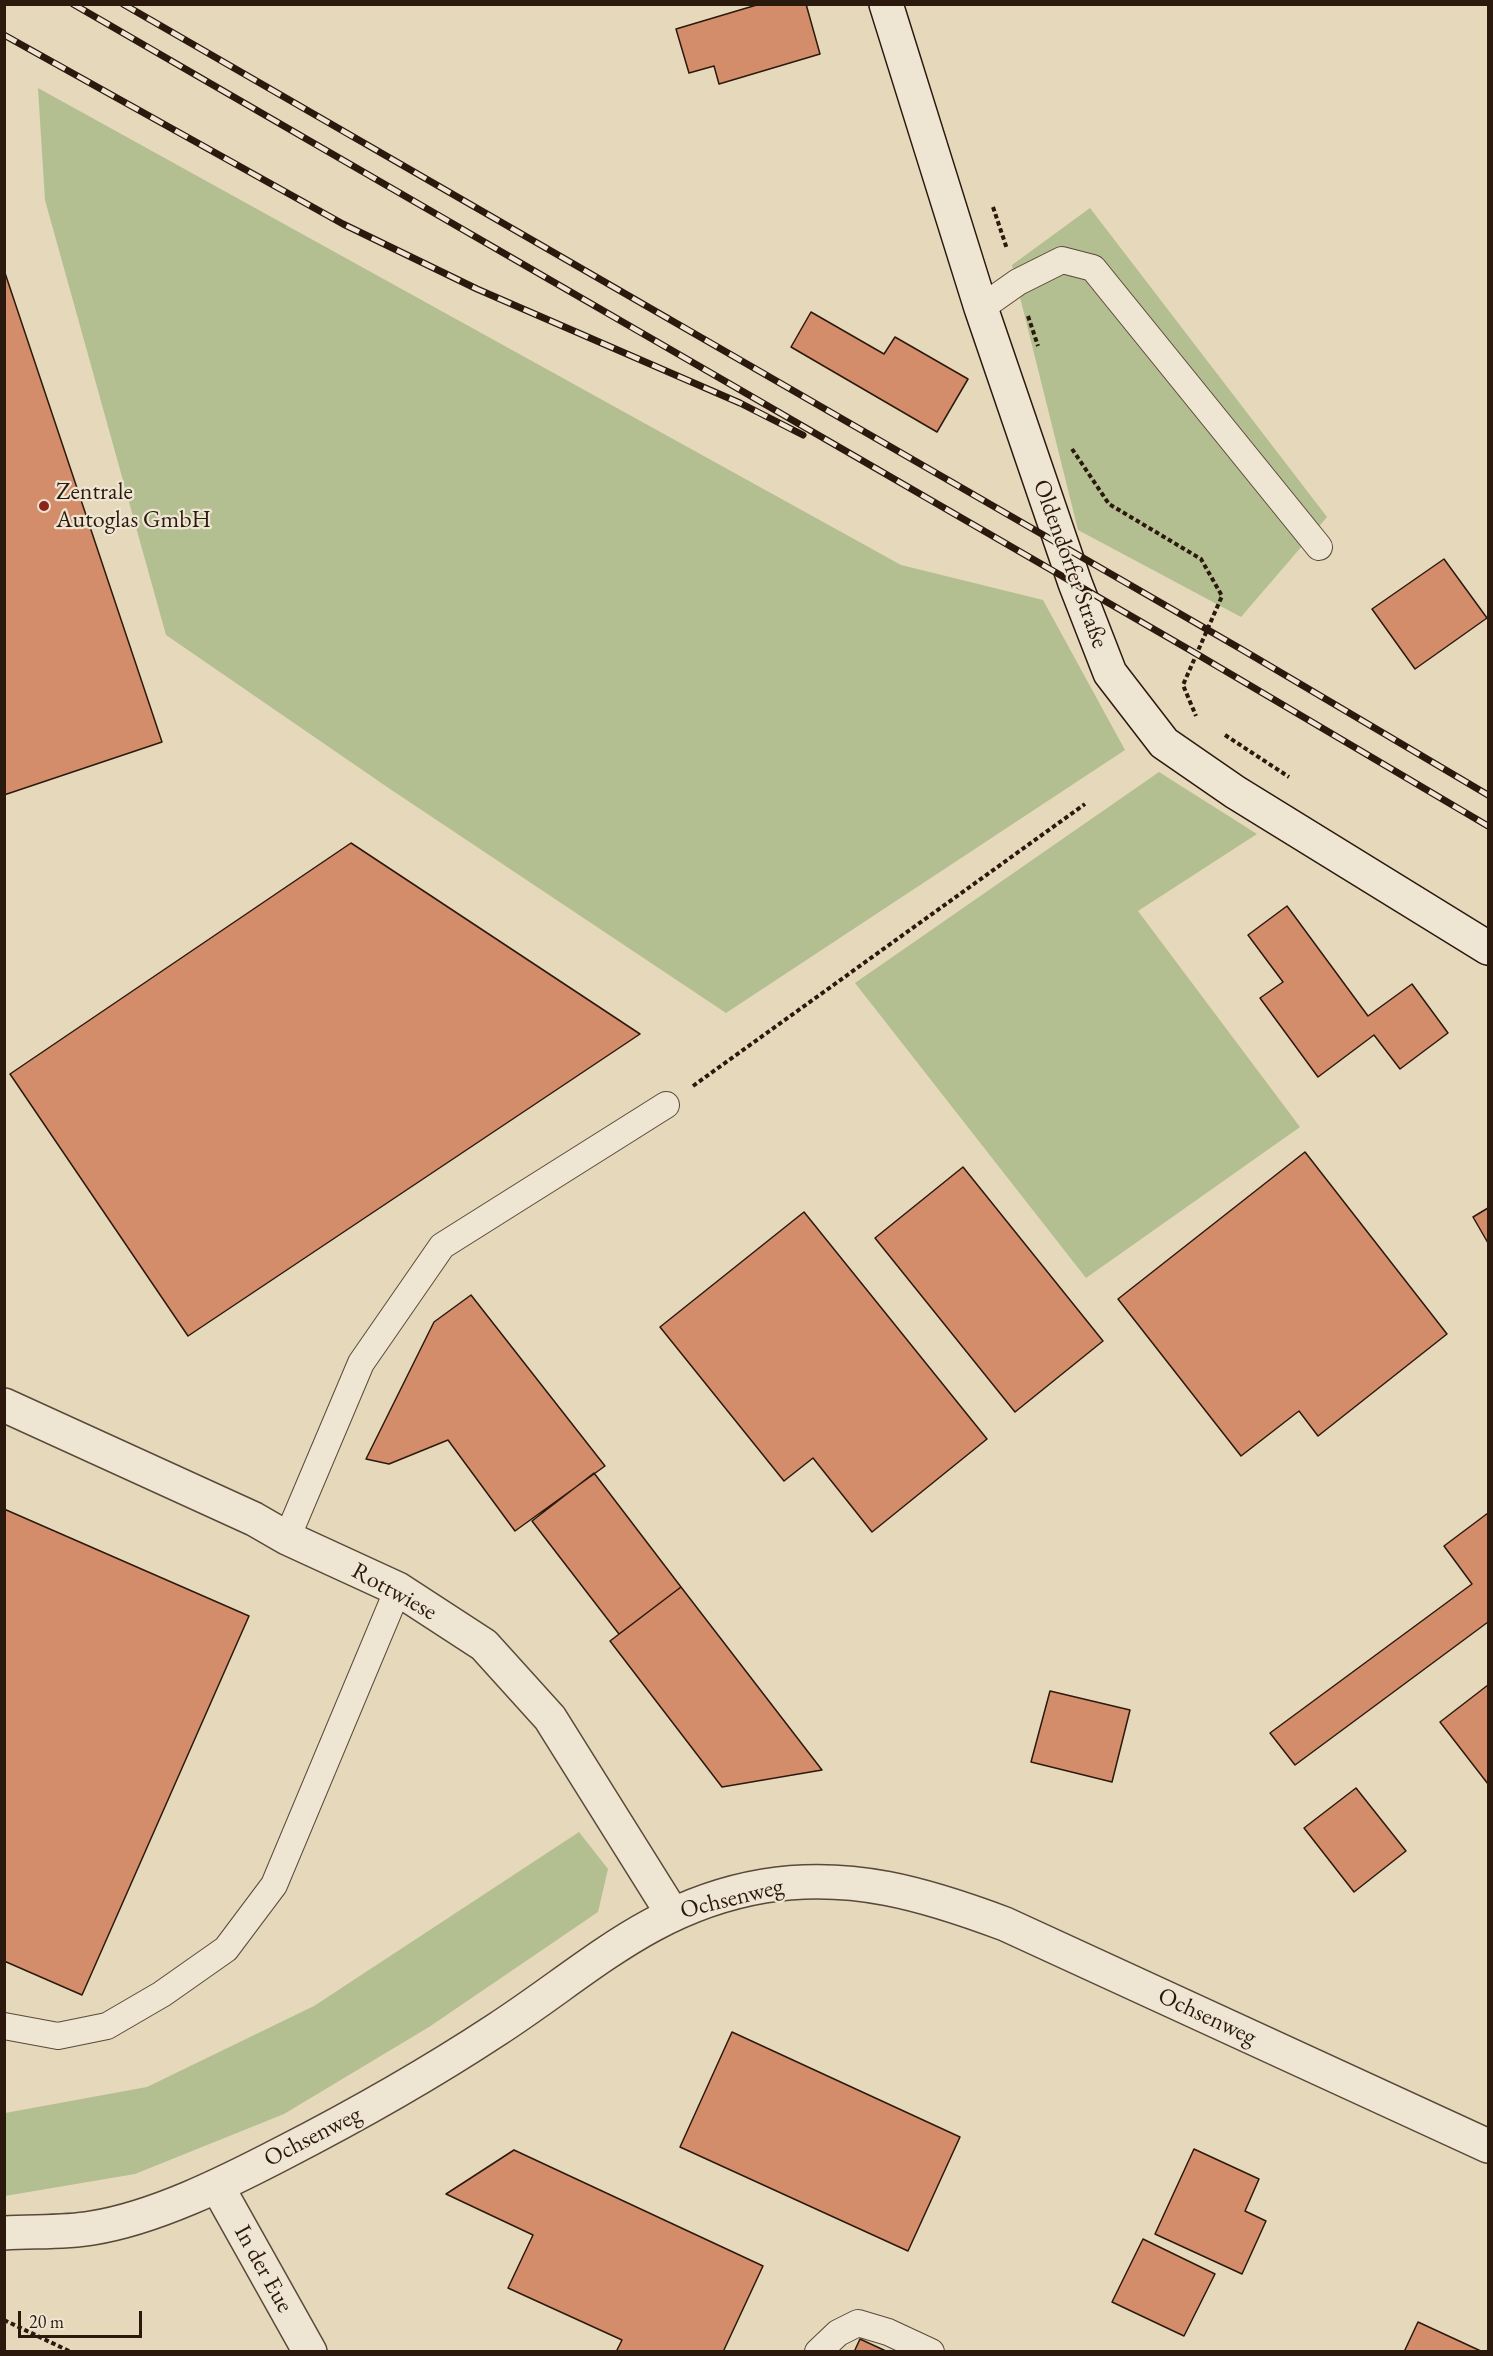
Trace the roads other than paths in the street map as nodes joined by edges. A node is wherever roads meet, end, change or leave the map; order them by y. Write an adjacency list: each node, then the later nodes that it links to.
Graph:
1 (886, 4): 2 (street, Oldendorfer Straße)
2 (981, 308): 3 (lane); 4 (street, Oldendorfer Straße)
3 (1319, 547)
4 (1488, 948)
5 (666, 1105): 7 (lane)
6 (4, 1405): 7 (street, Rottwiese)
7 (287, 1538): 8 (street, Rottwiese)
8 (398, 1589): 9 (street, Rottwiese); 10 (lane)
9 (672, 1912): 11 (street, Ochsenweg); 12 (street, Ochsenweg)
10 (4, 2026)
11 (1488, 2146)
12 (217, 2186): 13 (street, Ochsenweg); 14 (street, In der Eue)
13 (4, 2233)
14 (310, 2352)
15 (818, 2352): 16 (lane)
16 (931, 2352)

